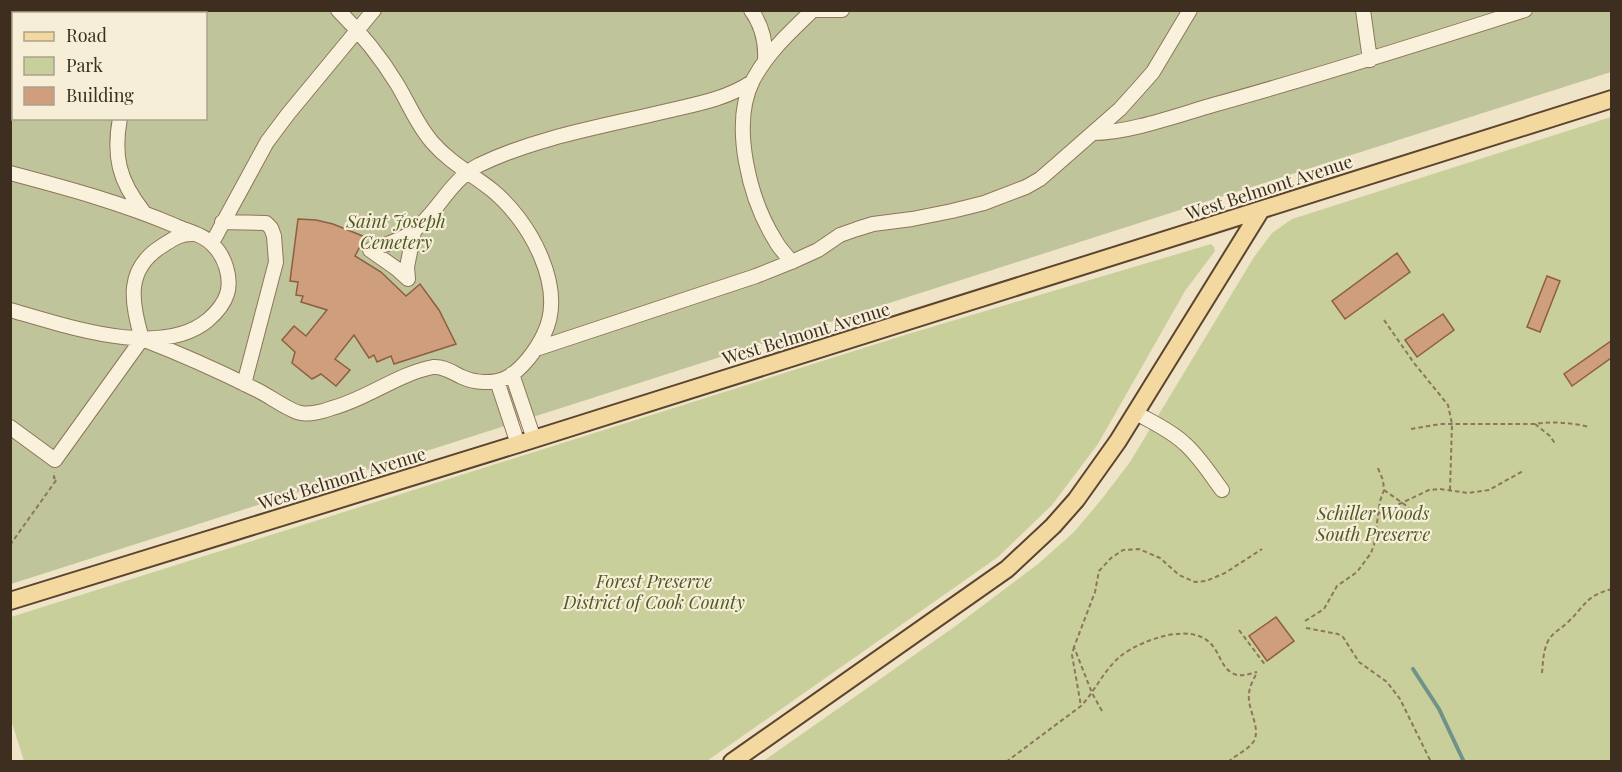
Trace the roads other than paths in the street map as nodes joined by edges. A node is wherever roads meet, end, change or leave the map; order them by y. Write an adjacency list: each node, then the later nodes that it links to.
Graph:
1 (338, 10): 9 (lane)
2 (375, 10): 9 (lane)
3 (751, 10): 11 (lane)
4 (811, 10): 5 (lane); 11 (lane)
5 (842, 10)
6 (1190, 10): 15 (lane)
7 (1364, 10): 10 (lane)
8 (1526, 10): 10 (lane)
9 (358, 30): 17 (lane); 20 (lane)
10 (1370, 60): 15 (lane)
11 (765, 61): 12 (lane)
12 (752, 82): 17 (lane); 24 (lane)
13 (1611, 99): 18 (main road, West Belmont Avenue)
14 (120, 120): 19 (lane)
15 (1093, 133): 24 (lane)
16 (10, 173): 19 (lane)
17 (468, 173): 21 (lane); 27 (lane)
18 (1261, 210): 31 (main road); 33 (main road, West Belmont Avenue)
19 (142, 211): 22 (lane)
20 (222, 222): 23 (lane); 30 (lane)
21 (414, 231)
22 (196, 234): 23 (lane); 26 (lane)
23 (212, 243): 26 (lane)
24 (792, 262): 27 (lane)
25 (10, 310): 26 (lane)
26 (141, 339): 30 (lane); 32 (lane)
27 (536, 349): 28 (lane)
28 (512, 374): 29 (lane); 33 (lane)
29 (497, 381): 30 (lane); 33 (lane)
30 (244, 384)
31 (1136, 413): 34 (lane); 36 (main road)
32 (10, 427)
33 (526, 441): 35 (main road, West Belmont Avenue)
34 (1222, 490)
35 (10, 601)
36 (732, 762)

